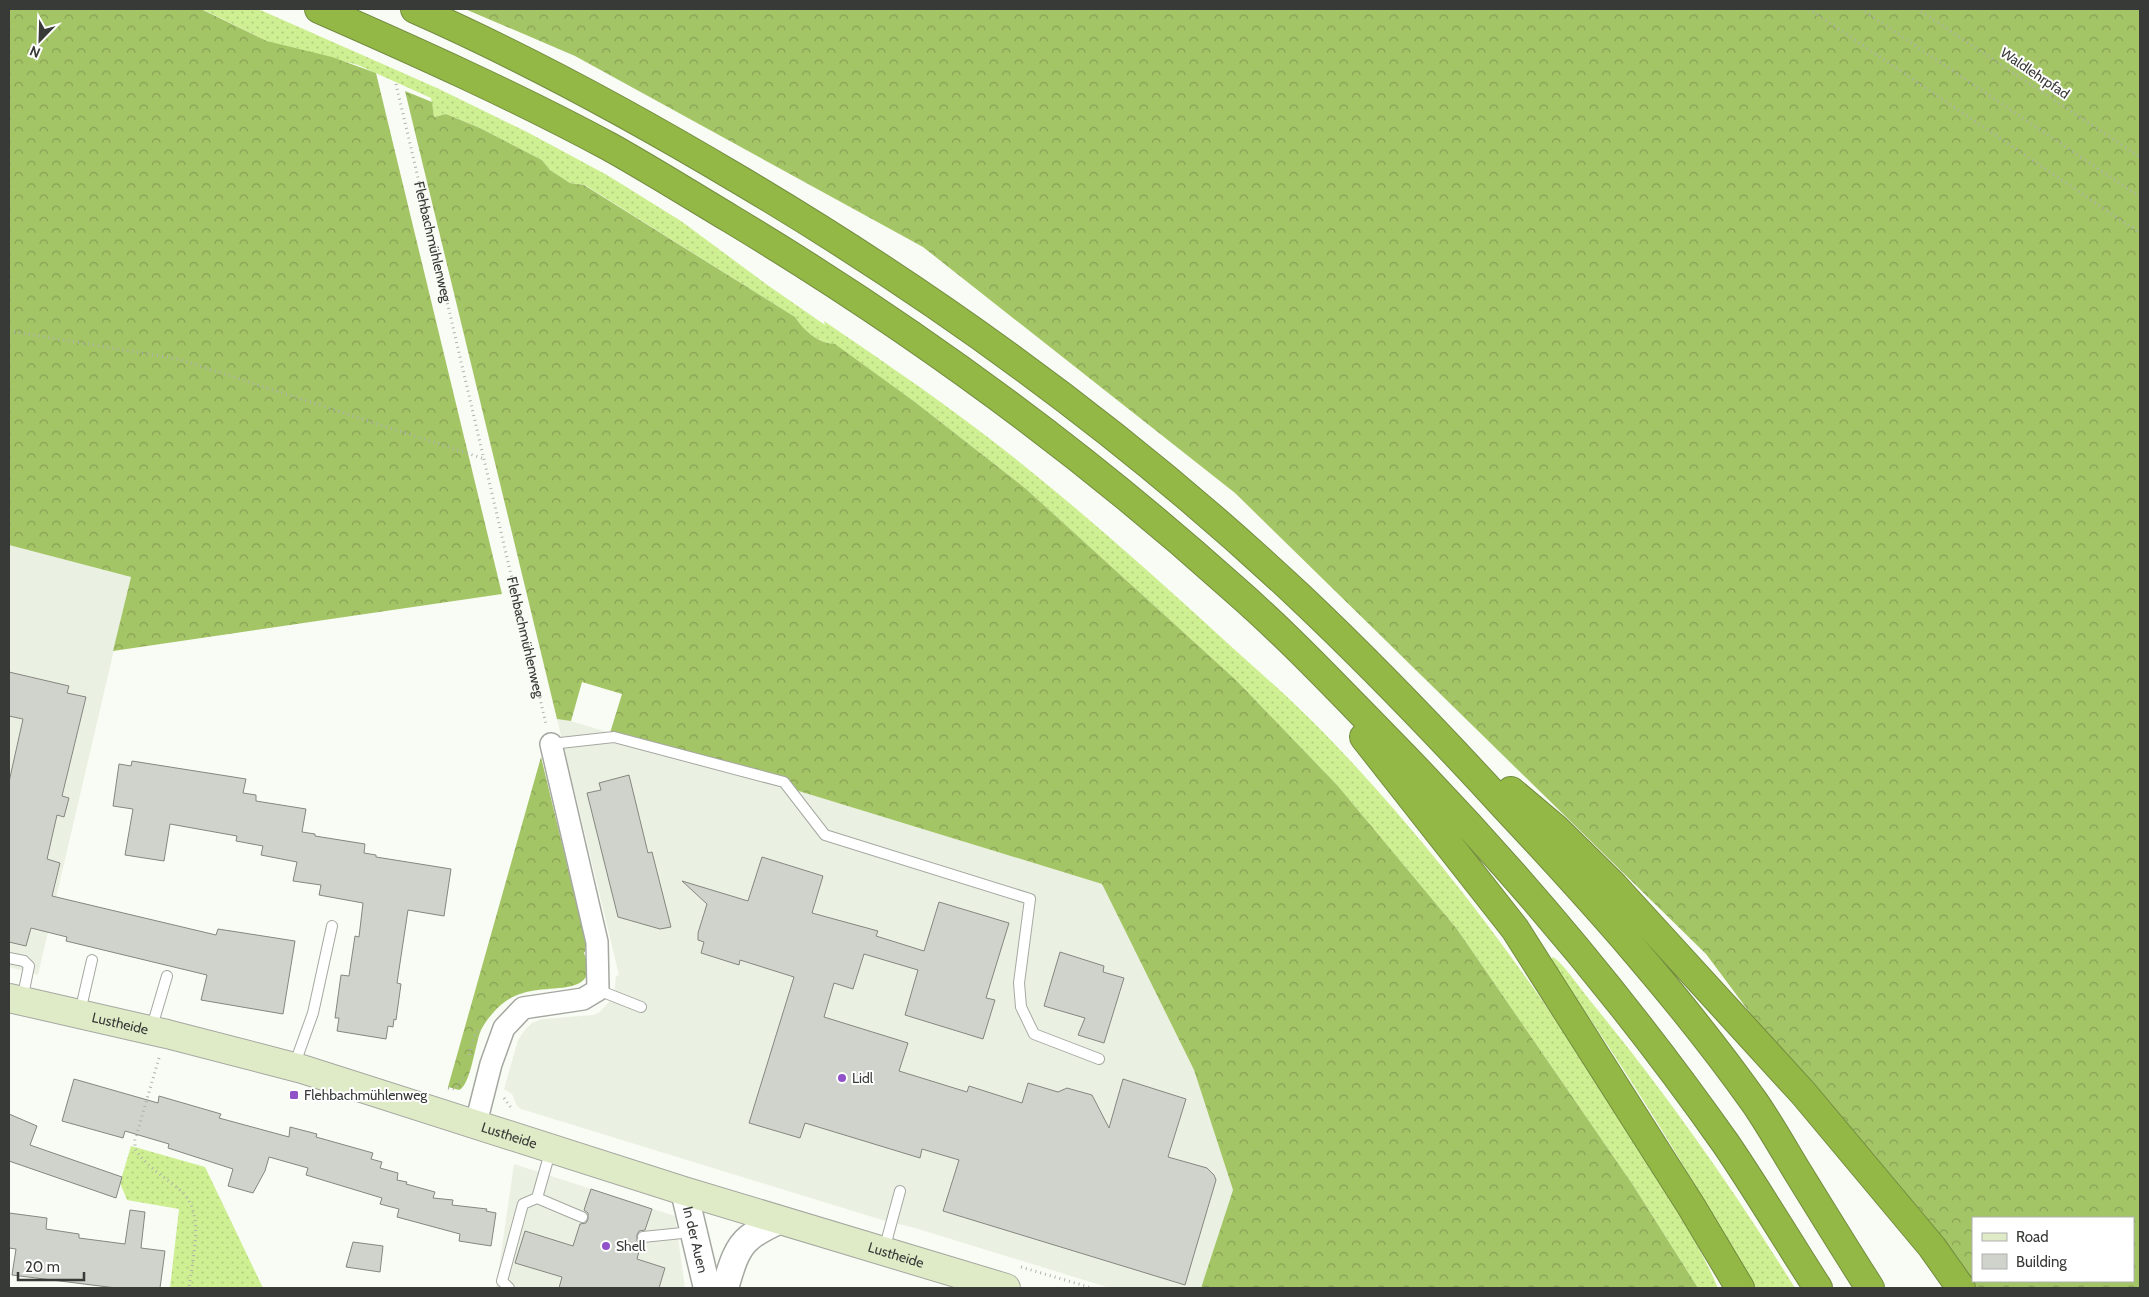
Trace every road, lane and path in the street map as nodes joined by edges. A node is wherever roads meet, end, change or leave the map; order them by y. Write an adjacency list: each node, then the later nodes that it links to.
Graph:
1 (319, 9): 12 (highway)
2 (415, 9): 13 (highway)
3 (1810, 9): 9 (path)
4 (1861, 9): 8 (path)
5 (1917, 9): 7 (path, Waldlehrpfad)
6 (396, 84): 11 (path, Flehbachmühlenweg)
7 (2140, 157)
8 (2140, 197)
9 (2140, 233)
10 (9, 331): 11 (path)
11 (486, 460): 14 (path, Flehbachmühlenweg)
12 (1295, 646): 34 (highway); 47 (highway)
13 (1437, 733): 48 (highway); 49 (highway)
14 (551, 744): 19 (street); 24 (lane)
15 (332, 926): 25 (lane)
16 (9, 958): 20 (lane)
17 (92, 960): 22 (lane)
18 (167, 976): 23 (lane)
19 (598, 990): 21 (lane); 27 (street)
20 (15, 999): 22 (main road, Lustheide)
21 (641, 1007)
22 (80, 1014): 23 (main road, Lustheide)
23 (159, 1032): 25 (main road, Lustheide); 40 (path)
24 (1099, 1059)
25 (294, 1067): 29 (main road, Lustheide)
26 (463, 1080): 27 (path)
27 (485, 1088): 28 (path); 29 (street)
28 (513, 1111)
29 (476, 1124): 30 (main road, Lustheide)
30 (552, 1148): 31 (main road, Lustheide); 33 (lane)
31 (684, 1191): 36 (main road, Lustheide); 37 (street, In der Auen)
32 (900, 1191): 39 (lane)
33 (537, 1198): 35 (lane); 41 (lane)
34 (1691, 1206): 45 (highway); 46 (highway)
35 (582, 1217)
36 (780, 1220): 39 (main road, Lustheide); 43 (street, In der Auen)
37 (695, 1231): 38 (lane); 42 (street, In der Auen)
38 (643, 1236)
39 (884, 1251): 44 (main road, Lustheide)
40 (190, 1288)
41 (509, 1288)
42 (707, 1288)
43 (725, 1288)
44 (1006, 1288)
45 (1723, 1288)
46 (1740, 1288)
47 (1818, 1288)
48 (1870, 1288)
49 (1961, 1288)

